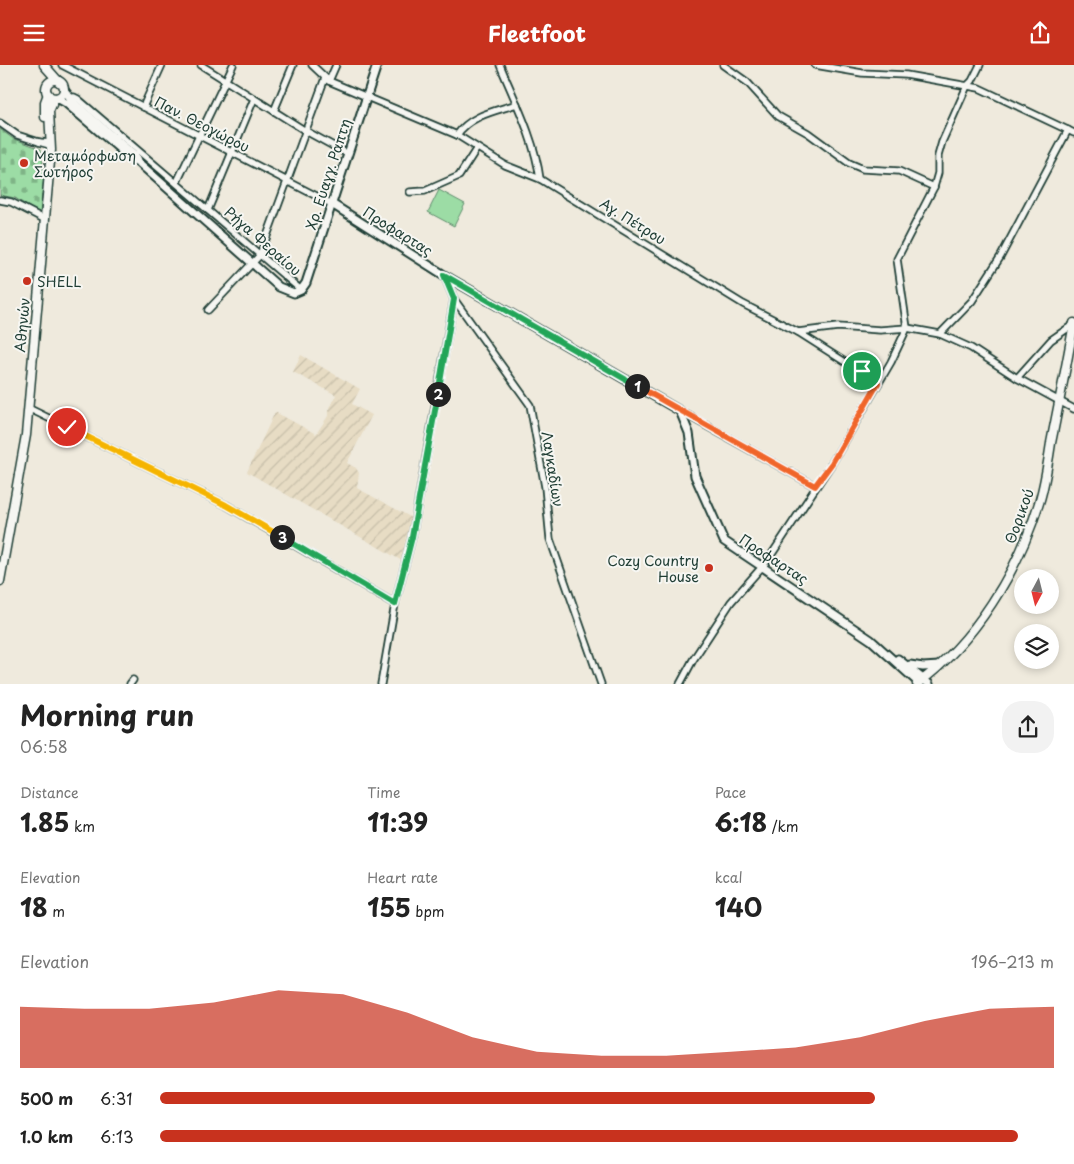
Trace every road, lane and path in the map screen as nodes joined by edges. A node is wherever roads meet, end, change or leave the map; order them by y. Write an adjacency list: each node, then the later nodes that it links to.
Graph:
1 (62, 65): 24 (street, Παν. Θεογώρου)
2 (162, 65): 24 (street)
3 (201, 65): 16 (street)
4 (233, 65): 16 (street)
5 (293, 65): 25 (street)
6 (312, 65): 14 (street)
7 (336, 65): 14 (street)
8 (377, 65): 21 (street, Χρ. Ευαγγ. Ραπτη)
9 (500, 65): 23 (street)
10 (723, 65): 39 (street)
11 (815, 65): 18 (street)
12 (980, 65): 18 (street)
13 (45, 66): 15 (main road); 17 (main road)
14 (327, 79): 21 (street, Αγ. Πέτρου); 27 (street)
15 (59, 81): 17 (main road); 19 (main road)
16 (226, 81): 22 (street); 30 (street)
17 (48, 85): 20 (main road, Αθηνών)
18 (967, 86): 28 (street); 39 (street)
19 (64, 90): 20 (main road); 35 (street, Ρήγα Φεραίου)
20 (53, 97): 31 (main road, Αθηνών); 35 (street, Ρήγα Φεραίου)
21 (366, 98): 29 (street, Αγ. Πέτρου); 34 (street, Χρ. Ευαγγ. Ραπτη)
22 (254, 99): 25 (street); 33 (street)
23 (517, 104): 29 (street); 36 (street)
24 (143, 107): 30 (street, Παν. Θεογώρου)
25 (274, 111): 27 (street)
26 (0, 123): 31 (street)
27 (304, 130): 34 (street); 38 (street)
28 (1071, 131): 54 (street)
29 (457, 135): 32 (street, Αγ. Πέτρου)
30 (198, 136): 33 (street, Παν. Θεογώρου); 37 (street)
31 (47, 144): 44 (main road, Αθηνών)
32 (477, 148): 36 (street, Αγ. Πέτρου); 40 (street)
33 (232, 153): 38 (street, Παν. Θεογώρου); 43 (street)
34 (348, 154): 42 (street, Χρ. Ευαγγ. Ραπτη)
35 (141, 160): 37 (street, Ρήγα Φεραίου); 46 (street, Ρήγα Φεραίου)
36 (540, 179): 53 (street, Αγ. Πέτρου)
37 (177, 182): 43 (street, Ρήγα Φεραίου)
38 (287, 183): 42 (street, Παν. Θεογώρου); 45 (street)
39 (934, 187): 52 (street)
40 (410, 192)
41 (0, 200): 44 (street)
42 (332, 204): 47 (street, Προφαρτας); 48 (street, Χρ. Ευαγγ. Ραπτη)
43 (208, 210): 45 (street, Ρήγα Φεραίου)
44 (44, 219): 58 (main road, Αθηνών)
45 (260, 255): 46 (street); 48 (street, Ρήγα Φεραίου)
46 (252, 262): 48 (street, Ρήγα Φεραίου); 50 (street)
47 (444, 275): 49 (street, Λαγκαδίων); 60 (street, Προφαρτας)
48 (301, 290)
49 (454, 299): 64 (street); 70 (street, Λαγκαδίων)
50 (208, 310)
51 (1074, 324): 55 (street); 57 (main road, Θορικού)
52 (907, 328): 53 (street); 54 (street); 56 (street)
53 (798, 332): 56 (street, Αγ. Πέτρου)
54 (940, 334): 55 (street)
55 (1017, 378): 57 (street)
56 (878, 383): 61 (street)
57 (1060, 401): 59 (street); 67 (main road, Θορικού)
58 (28, 408): 63 (main road, Αθηνών); 64 (street)
59 (1074, 409)
60 (680, 411): 61 (street); 62 (street, Προφαρτας)
61 (815, 486): 62 (street)
62 (762, 567): 65 (street, Προφαρτας); 71 (street)
63 (0, 581)
64 (395, 604): 69 (street)
65 (887, 652): 66 (street, Προφαρτας); 68 (street, Προφαρτας)
66 (908, 664): 67 (street); 68 (street, Προφαρτας)
67 (940, 666): 68 (main road, Θορικού)
68 (922, 683)
69 (381, 684)
70 (602, 684)
71 (680, 684)

